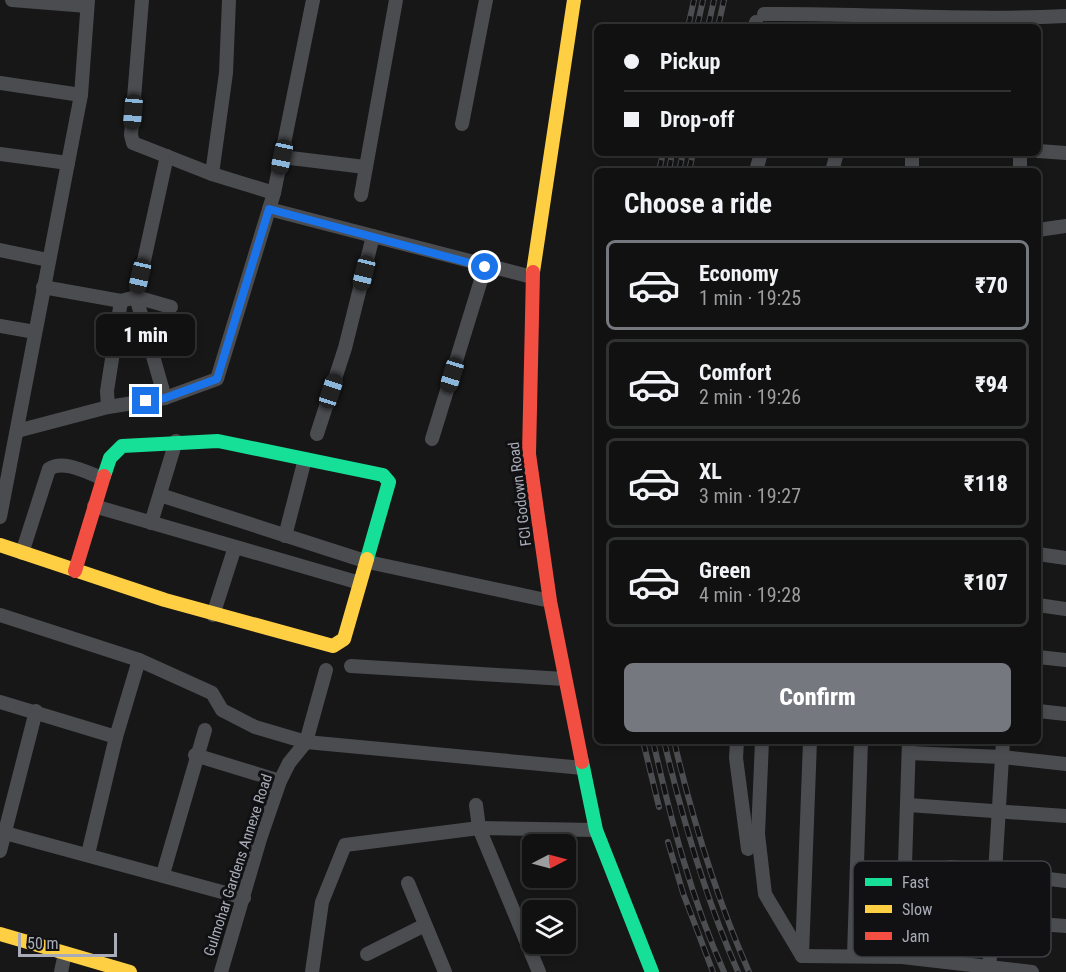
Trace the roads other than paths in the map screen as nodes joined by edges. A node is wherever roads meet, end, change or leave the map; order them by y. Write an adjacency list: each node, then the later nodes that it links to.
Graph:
1 (12, 0): 8 (street)
2 (142, 0): 21 (street)
3 (229, 0): 25 (street)
4 (313, 0): 22 (street)
5 (396, 0): 24 (street)
6 (486, 0): 17 (street)
7 (574, 0): 35 (street, FCI Godown Road)
8 (87, 3): 16 (street)
9 (1066, 16): 14 (street)
10 (843, 20): 11 (street); 12 (street)
11 (759, 21)
12 (909, 22): 13 (street)
13 (973, 22): 14 (street)
14 (1005, 23)
15 (0, 83): 16 (street)
16 (81, 95): 23 (street)
17 (462, 124)
18 (1041, 151): 19 (street)
19 (1066, 153)
20 (0, 154): 23 (street)
21 (167, 156): 25 (street); 37 (street)
22 (282, 157): 24 (street); 26 (street)
23 (68, 163): 33 (street)
24 (365, 167): 27 (street)
25 (212, 174): 26 (street)
26 (274, 193): 28 (street)
27 (361, 195)
28 (269, 209): 31 (street); 42 (street)
29 (1066, 226): 30 (street)
30 (1041, 230)
31 (373, 236): 34 (street); 45 (street)
32 (0, 250): 33 (street)
33 (48, 260): 36 (street)
34 (485, 267): 35 (street); 46 (street)
35 (532, 277): 63 (street, FCI Godown Road)
36 (43, 287): 38 (street); 41 (street)
37 (136, 297): 38 (street); 39 (street); 42 (street)
38 (121, 302): 43 (street)
39 (171, 307)
40 (0, 326): 41 (street)
41 (35, 332): 44 (street)
42 (165, 398): 43 (street)
43 (108, 407): 44 (street)
44 (17, 431): 52 (street)
45 (317, 434)
46 (432, 439)
47 (176, 441): 48 (street); 49 (street); 50 (street)
48 (305, 459): 54 (street); 60 (street)
49 (102, 478): 51 (street); 57 (street)
50 (160, 495): 53 (street); 54 (street)
51 (94, 506): 53 (street); 61 (street)
52 (0, 517)
53 (152, 523): 56 (street)
54 (285, 536): 60 (street)
55 (0, 545): 57 (street)
56 (235, 547): 62 (street); 67 (street)
57 (22, 553): 61 (street)
58 (1041, 554): 59 (street)
59 (1066, 558)
60 (368, 562): 62 (street); 63 (street)
61 (75, 571): 67 (street)
62 (360, 583): 67 (street)
63 (550, 601): 73 (street, FCI Godown Road)
64 (1041, 605): 65 (street)
65 (1066, 609)
66 (0, 615): 69 (street)
67 (213, 615)
68 (1041, 657): 70 (street)
69 (139, 660): 79 (street); 80 (street)
70 (1066, 660)
71 (351, 666): 73 (street)
72 (327, 670): 80 (street, Gulmohar Gardens Annexe Road)
73 (564, 679): 90 (street, FCI Godown Road)
74 (0, 702): 75 (street)
75 (36, 711): 79 (street); 98 (street)
76 (1041, 711): 77 (street)
77 (1066, 714)
78 (205, 730): 87 (street)
79 (117, 737): 101 (street)
80 (306, 742): 90 (street); 91 (street, Gulmohar Gardens Annexe Road)
81 (737, 744): 99 (street)
82 (762, 744): 117 (street)
83 (810, 744): 117 (street)
84 (861, 744): 102 (street)
85 (1003, 744): 88 (street)
86 (909, 747): 88 (street); 93 (street)
87 (195, 755): 91 (street); 105 (street)
88 (1002, 757): 89 (street); 94 (street)
89 (1066, 764)
90 (583, 768): 97 (street, FCI Godown Road)
91 (280, 781): 109 (street, Gulmohar Gardens Annexe Road)
92 (476, 805): 96 (street)
93 (908, 805): 94 (street); 103 (street)
94 (999, 809): 95 (street); 104 (street)
95 (1066, 816)
96 (479, 828): 97 (street); 123 (street); 125 (street)
97 (596, 830): 126 (street, FCI Godown Road)
98 (5, 833): 100 (street); 101 (street)
99 (748, 849)
100 (0, 850)
101 (88, 854): 105 (street)
102 (857, 861)
103 (906, 861)
104 (996, 861)
105 (163, 874): 109 (street)
106 (1051, 879): 107 (street)
107 (1066, 881)
108 (408, 883): 110 (street)
109 (244, 898): 122 (street, Gulmohar Gardens Annexe Road)
110 (425, 925): 115 (street); 124 (street)
111 (1051, 925): 112 (street)
112 (1066, 926)
113 (0, 933): 114 (street)
114 (65, 953): 120 (street); 121 (street)
115 (367, 954)
116 (853, 955): 117 (street)
117 (802, 956)
118 (902, 957): 119 (street)
119 (989, 969): 127 (street)
120 (61, 972)
121 (130, 972)
122 (221, 972)
123 (312, 972)
124 (446, 972)
125 (539, 972)
126 (652, 972)
127 (1032, 972)

